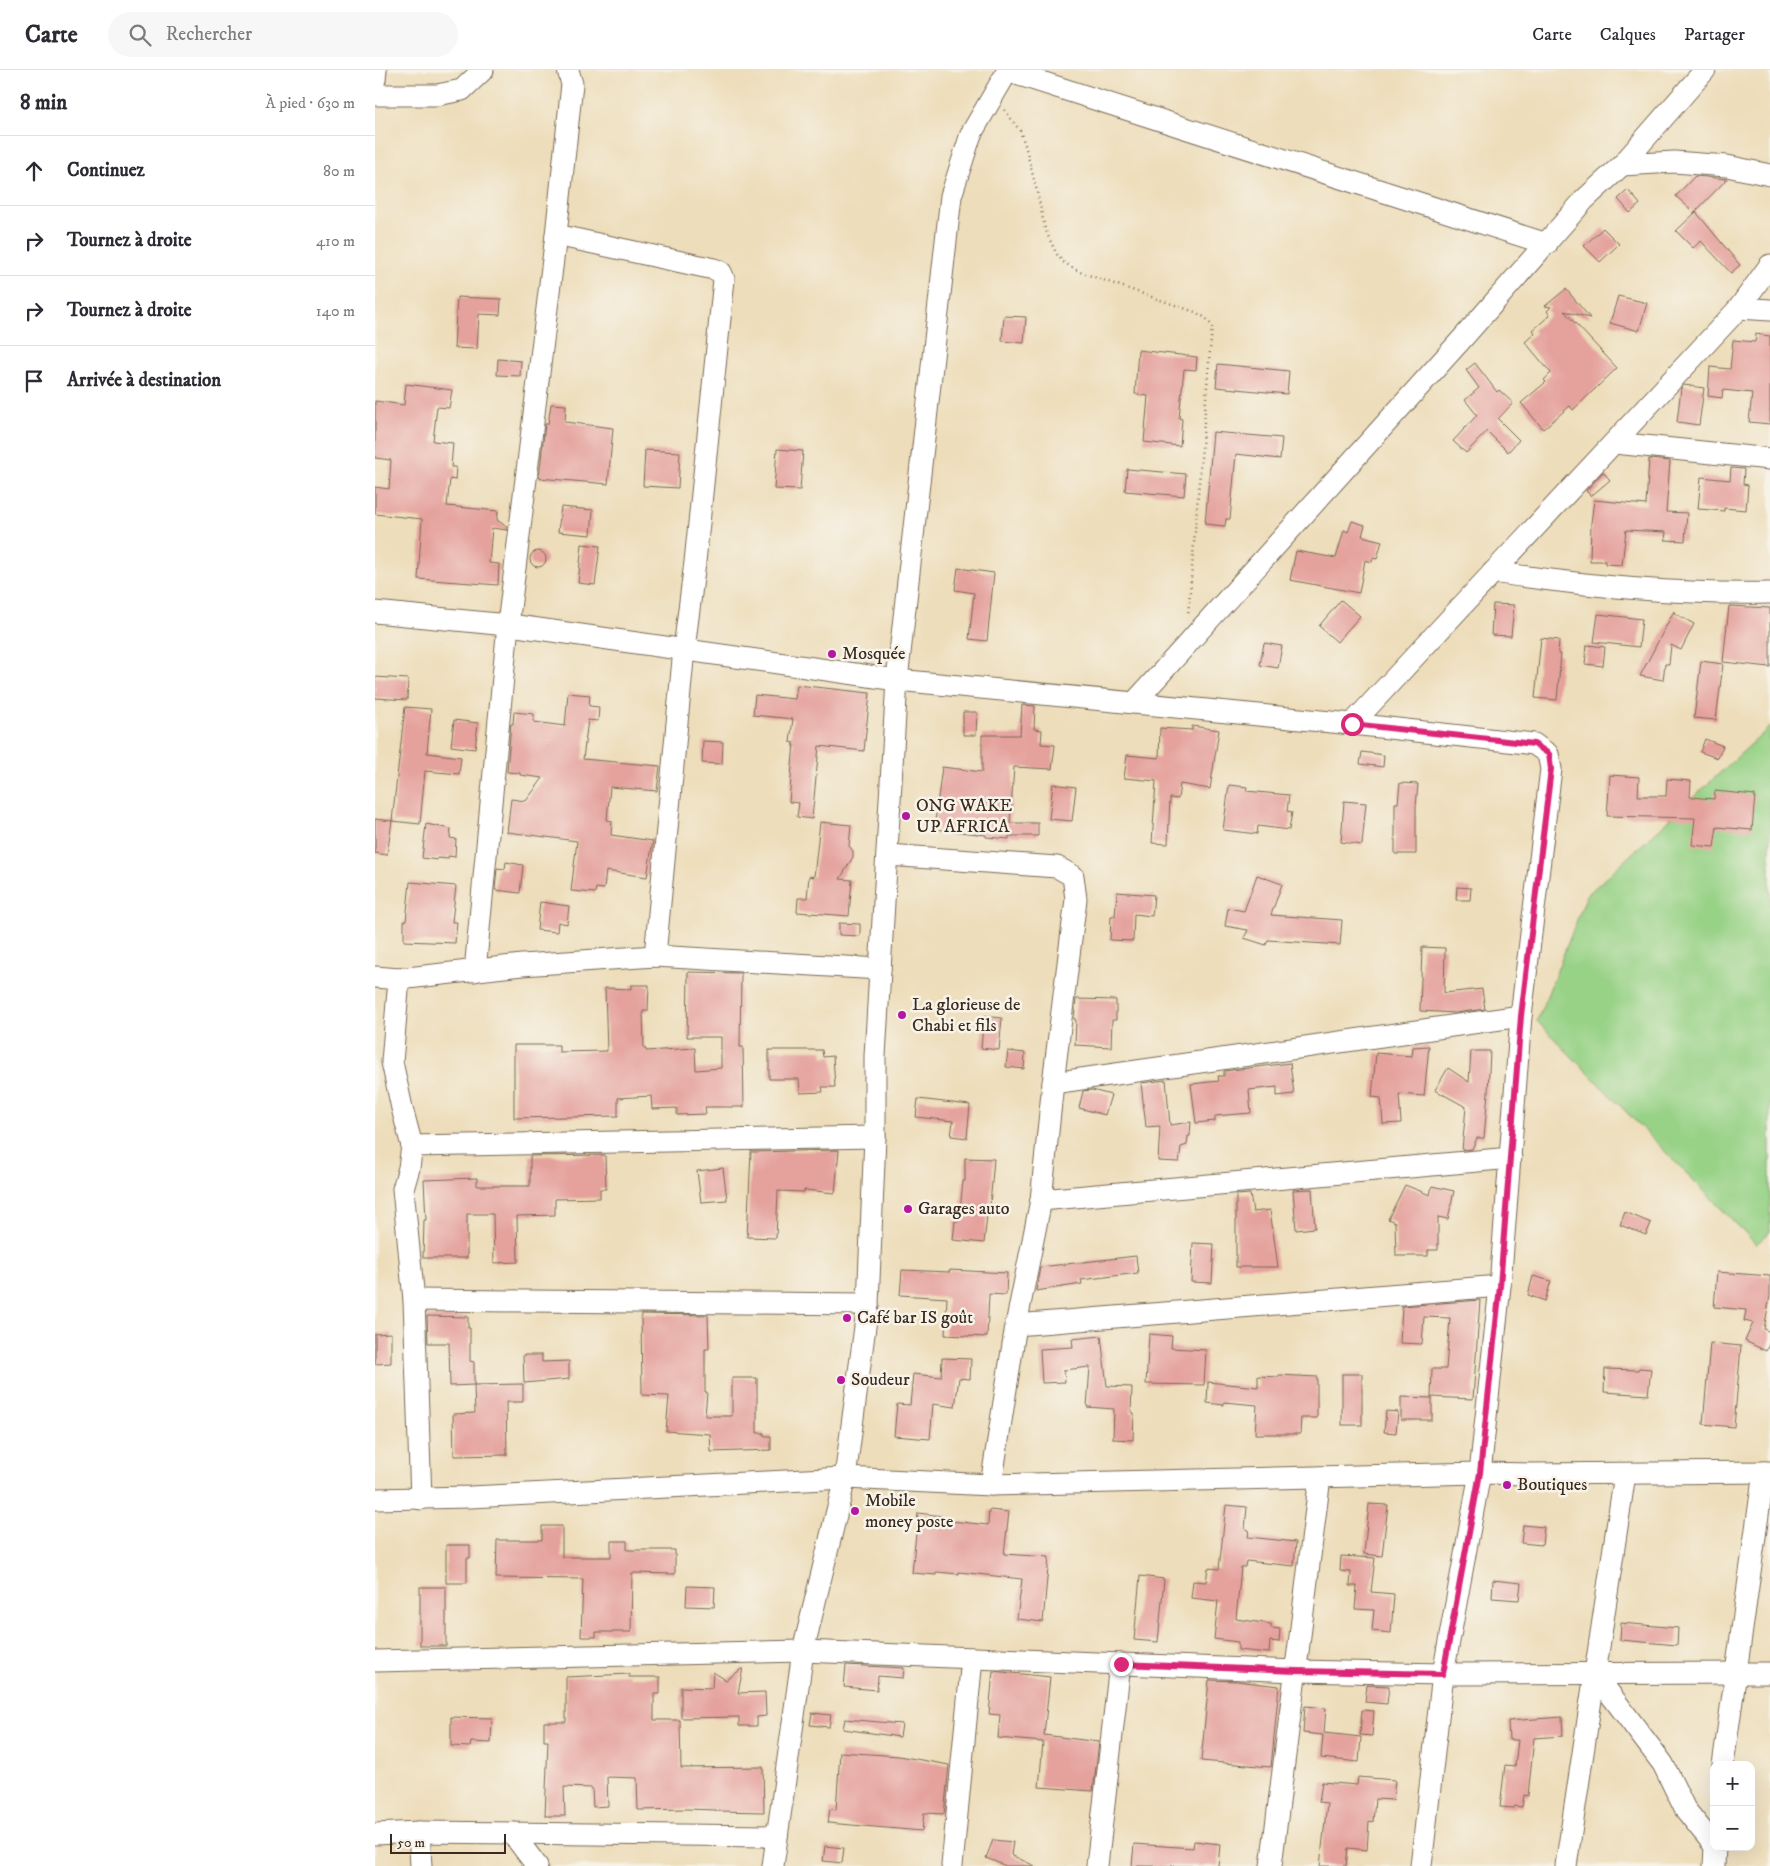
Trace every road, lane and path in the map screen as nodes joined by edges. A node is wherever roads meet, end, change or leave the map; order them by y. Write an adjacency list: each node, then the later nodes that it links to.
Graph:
1 (376, 70): 6 (street)
2 (483, 70): 8 (street)
3 (568, 70): 11 (street)
4 (1705, 70): 9 (street)
5 (1008, 71): 7 (street); 12 (street)
6 (375, 80)
7 (994, 94): 21 (path); 24 (street)
8 (375, 95)
9 (1623, 165): 10 (street); 12 (street)
10 (1770, 175)
11 (556, 235): 22 (street); 23 (street)
12 (1547, 244): 25 (street)
13 (1770, 265): 14 (street)
14 (1739, 308): 15 (street); 16 (street)
15 (1770, 310)
16 (1615, 442): 17 (street); 18 (street)
17 (1770, 459)
18 (1493, 572): 19 (street); 26 (street)
19 (1770, 593)
20 (375, 612): 22 (street)
21 (1188, 618)
22 (508, 625): 23 (street); 30 (street)
23 (684, 649): 24 (street); 28 (street)
24 (897, 680): 25 (street); 27 (street)
25 (1134, 703): 26 (street)
26 (1352, 724): 33 (street)
27 (888, 855): 29 (street); 34 (street)
28 (655, 956): 29 (street); 30 (street)
29 (879, 969): 35 (street)
30 (475, 971): 32 (street)
31 (375, 977): 32 (street)
32 (399, 979): 36 (street)
33 (1521, 1016): 34 (street); 37 (street)
34 (1053, 1083): 38 (street)
35 (875, 1137): 36 (street); 41 (street)
36 (412, 1146): 40 (street)
37 (1511, 1158): 38 (street); 39 (street)
38 (1041, 1200): 42 (street)
39 (1500, 1286): 42 (street); 44 (street)
40 (414, 1300): 41 (street); 49 (street)
41 (868, 1304): 47 (street)
42 (1016, 1325): 48 (street)
43 (1767, 1472): 45 (street); 56 (street)
44 (1480, 1473): 45 (street); 46 (street); 58 (street)
45 (1625, 1474): 59 (street)
46 (1320, 1477): 48 (street); 55 (street)
47 (845, 1478): 48 (street); 49 (street); 51 (street)
48 (991, 1485)
49 (421, 1498): 50 (street)
50 (375, 1499)
51 (803, 1651): 52 (street); 53 (street); 64 (street)
52 (973, 1658): 54 (street); 70 (street)
53 (375, 1661)
54 (1121, 1664): 55 (street); 71 (street)
55 (1296, 1671): 58 (street); 72 (street)
56 (1736, 1672): 57 (street); 59 (street); 60 (street)
57 (1770, 1673)
58 (1443, 1674): 59 (street); 73 (street)
59 (1595, 1674): 65 (street); 74 (street)
60 (1724, 1761)
61 (419, 1832): 62 (street); 63 (street); 67 (street)
62 (512, 1833): 64 (street); 68 (street)
63 (375, 1834)
64 (777, 1836): 69 (street)
65 (1710, 1841)
66 (1714, 1851): 75 (street)
67 (421, 1866)
68 (537, 1866)
69 (773, 1866)
70 (952, 1866)
71 (1097, 1866)
72 (1271, 1866)
73 (1421, 1866)
74 (1566, 1866)
75 (1714, 1866)

